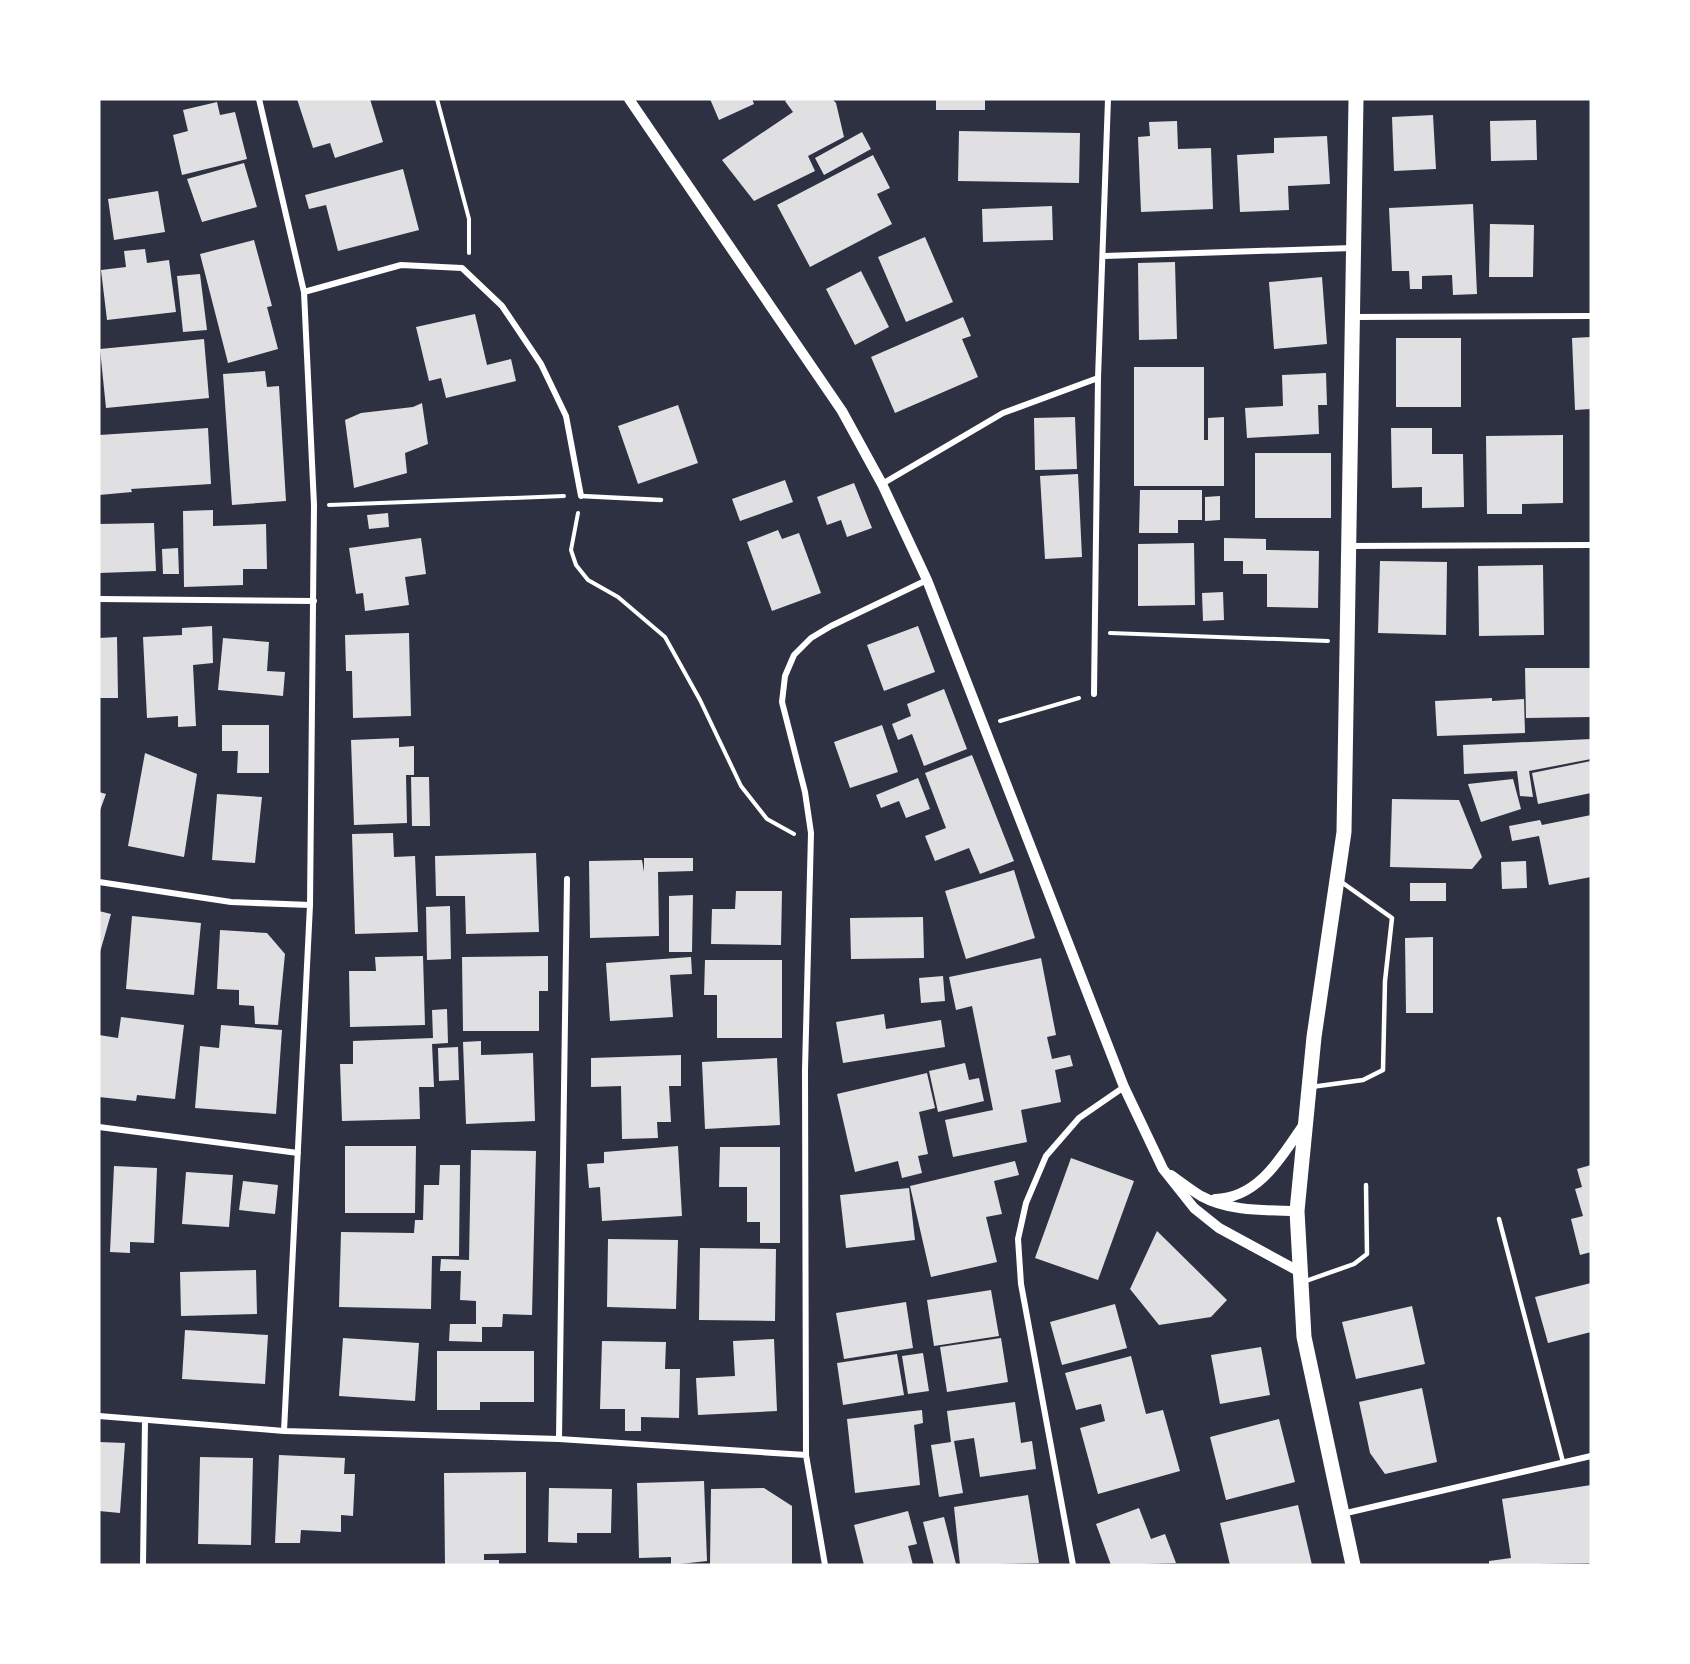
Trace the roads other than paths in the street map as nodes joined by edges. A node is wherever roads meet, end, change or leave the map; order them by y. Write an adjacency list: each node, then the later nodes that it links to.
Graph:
1 (259, 99): 7 (street)
2 (629, 99): 11 (street)
3 (1108, 99): 6 (street)
4 (1356, 99): 5 (main road)
5 (1352, 248): 6 (street); 9 (main road)
6 (1104, 256): 10 (street)
7 (304, 292): 12 (street); 18 (street)
8 (1591, 316): 9 (street)
9 (1352, 317): 15 (main road)
10 (1098, 378): 11 (street); 19 (street)
11 (882, 483): 16 (street)
12 (581, 496): 13 (lane)
13 (661, 500)
14 (1591, 544): 15 (street)
15 (1348, 546): 21 (main road)
16 (927, 580): 24 (street); 39 (street)
17 (99, 599): 18 (street)
18 (314, 601): 23 (street)
19 (1094, 694)
20 (567, 879): 38 (street)
21 (1337, 879): 25 (main road); 25 (lane)
22 (99, 882): 23 (street)
23 (310, 905): 28 (street)
24 (1124, 1087): 29 (street); 45 (street)
25 (1308, 1087): 26 (main road)
26 (1304, 1124): 31 (street); 32 (main road)
27 (99, 1127): 28 (street)
28 (298, 1153): 37 (street)
29 (1163, 1169): 31 (street); 34 (street)
30 (1366, 1185): 34 (lane)
31 (1209, 1199): 32 (street)
32 (1298, 1211): 34 (main road)
33 (1499, 1219): 41 (lane)
34 (1300, 1277): 42 (main road)
35 (99, 1416): 36 (street)
36 (146, 1420): 37 (street); 43 (street)
37 (284, 1431): 38 (street)
38 (559, 1439): 39 (street)
39 (806, 1455): 44 (street)
40 (1591, 1456): 41 (street)
41 (1563, 1462): 42 (street)
42 (1342, 1514): 46 (main road)
43 (143, 1565)
44 (825, 1565)
45 (1073, 1565)
46 (1353, 1565)

